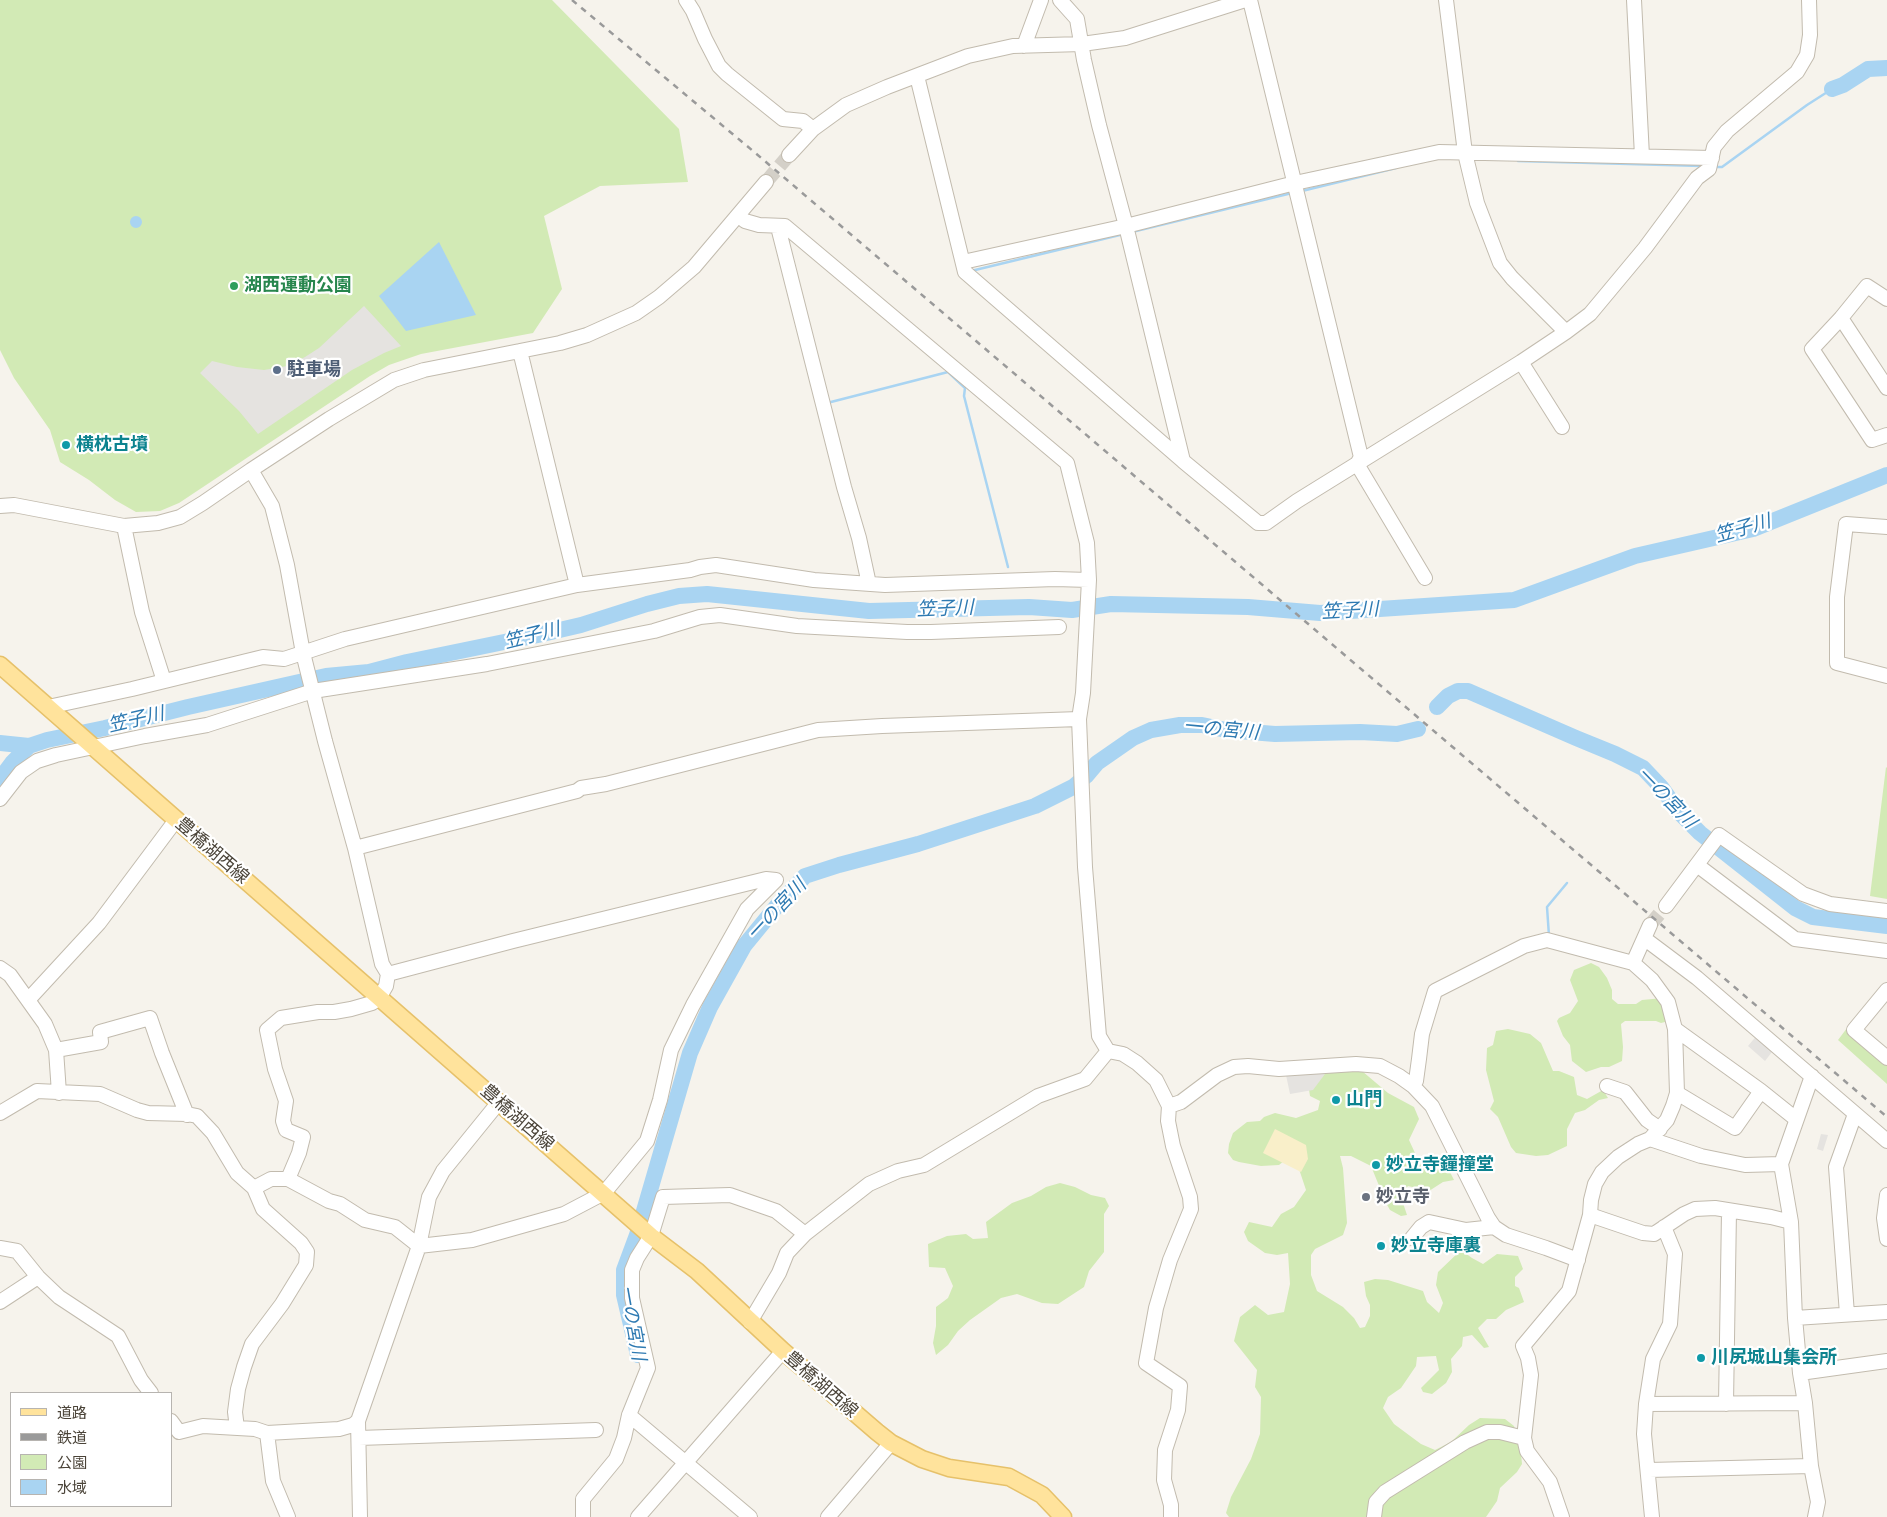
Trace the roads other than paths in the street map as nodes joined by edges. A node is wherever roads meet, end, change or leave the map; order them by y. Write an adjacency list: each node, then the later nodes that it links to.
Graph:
1 (686, 0): 12 (street)
2 (1041, 0): 10 (street)
3 (1060, 0): 9 (street)
4 (1245, 0): 9 (street)
5 (1250, 0): 18 (street)
6 (1446, 0): 13 (street)
7 (1634, 0): 15 (street)
8 (1809, 0): 16 (street)
9 (1082, 44): 10 (street); 20 (street)
10 (1024, 46): 11 (street)
11 (917, 76): 12 (street); 22 (street)
12 (813, 129): 14 (street)
13 (1465, 153): 15 (street); 18 (street); 25 (street)
14 (789, 155)
15 (1642, 156): 16 (street)
16 (1711, 163): 25 (street)
17 (766, 182): 19 (street)
18 (1295, 182): 20 (street); 32 (street)
19 (738, 215): 21 (street); 26 (street)
20 (1126, 226): 22 (street); 31 (street)
21 (778, 227): 38 (street); 39 (street)
22 (963, 262): 31 (street)
23 (1885, 300): 24 (street)
24 (1841, 318): 28 (street); 30 (street)
25 (1566, 332): 27 (street)
26 (520, 351): 33 (street); 40 (street)
27 (1521, 362): 29 (street); 32 (street)
28 (1887, 388)
29 (1562, 428)
30 (1887, 435)
31 (1183, 461): 32 (street)
32 (1357, 464): 37 (street)
33 (251, 470): 35 (street); 42 (street)
34 (0, 506): 35 (street)
35 (124, 526): 45 (street)
36 (1887, 526): 44 (street)
37 (1425, 578)
38 (1089, 580): 39 (street); 48 (street)
39 (869, 584): 40 (street)
40 (577, 585): 42 (street)
41 (1059, 627): 46 (street)
42 (304, 656): 45 (street); 46 (street)
43 (0, 665): 47 (main road, 豊橋湖西線)
44 (1887, 675)
45 (164, 681): 47 (street)
46 (313, 691): 49 (street); 52 (street)
47 (52, 710): 49 (main road, 豊橋湖西線)
48 (1079, 719): 52 (street); 67 (street)
49 (91, 744): 50 (street); 51 (main road, 豊橋湖西線)
50 (0, 799)
51 (176, 820): 63 (main road, 豊橋湖西線); 64 (street)
52 (355, 848): 61 (street)
53 (1697, 865): 54 (street); 55 (street); 58 (street)
54 (1666, 906)
55 (1887, 911)
56 (1650, 925): 57 (street)
57 (1645, 939): 59 (street); 69 (street)
58 (1887, 951)
59 (1632, 963): 65 (street); 70 (street)
60 (0, 968): 64 (street)
61 (388, 974): 63 (street); 87 (street)
62 (1887, 990): 68 (street)
63 (379, 998): 75 (main road, 豊橋湖西線); 85 (street)
64 (28, 1000): 66 (street)
65 (1675, 1029): 72 (street); 74 (street)
66 (56, 1050): 73 (street); 79 (street)
67 (1108, 1051): 76 (street); 94 (street)
68 (1887, 1058)
69 (1812, 1076): 78 (street); 80 (street)
70 (1413, 1086): 76 (street); 92 (street)
71 (1607, 1086): 81 (street)
72 (1761, 1091): 74 (street); 80 (street)
73 (59, 1093): 77 (street); 79 (street)
74 (1678, 1093): 81 (street)
75 (499, 1102): 87 (main road, 豊橋湖西線); 98 (street)
76 (1169, 1106): 133 (street)
77 (0, 1113)
78 (1855, 1114): 83 (street); 104 (street)
79 (187, 1115): 86 (street)
80 (1796, 1119): 84 (street)
81 (1660, 1129): 82 (street)
82 (1650, 1139): 84 (street); 90 (street)
83 (1887, 1141)
84 (1781, 1164): 91 (street)
85 (288, 1179): 86 (street); 98 (street)
86 (254, 1188): 117 (street)
87 (604, 1193): 95 (main road, 豊橋湖西線); 98 (street)
88 (1887, 1195): 97 (street)
89 (1729, 1211): 91 (street); 93 (street); 113 (street)
90 (1590, 1216): 93 (street); 100 (street)
91 (1790, 1222): 105 (street)
92 (1494, 1227): 96 (street); 100 (street)
93 (1664, 1227): 112 (street)
94 (805, 1234): 95 (street); 106 (street)
95 (651, 1236): 106 (main road, 豊橋湖西線); 114 (street)
96 (1412, 1238)
97 (1887, 1239)
98 (419, 1246): 115 (street)
99 (0, 1248): 101 (street)
100 (1578, 1260): 121 (street)
101 (38, 1277): 102 (street); 110 (street)
102 (0, 1302)
103 (1887, 1312): 104 (street)
104 (1846, 1314): 105 (street)
105 (1795, 1318): 109 (street)
106 (750, 1322): 107 (main road, 豊橋湖西線)
107 (783, 1351): 122 (main road, 豊橋湖西線); 123 (street)
108 (1887, 1361): 109 (street)
109 (1800, 1373): 111 (street)
110 (150, 1392)
111 (1805, 1403): 113 (street); 124 (street)
112 (1646, 1404): 113 (street); 125 (street)
113 (1726, 1404)
114 (629, 1415): 123 (street); 128 (street)
115 (358, 1421): 119 (street); 120 (street)
116 (172, 1422): 117 (street)
117 (238, 1428): 119 (street)
118 (596, 1430): 120 (street)
119 (267, 1433): 126 (street)
120 (359, 1438): 127 (street)
121 (1524, 1438): 134 (street); 135 (street)
122 (891, 1443): 131 (street); 132 (main road, 豊橋湖西線)
123 (687, 1462): 129 (street); 130 (street)
124 (1810, 1466): 125 (street); 137 (street)
125 (1649, 1470): 136 (street)
126 (288, 1517)
127 (360, 1517)
128 (584, 1517)
129 (638, 1517)
130 (750, 1517)
131 (828, 1517)
132 (1063, 1517)
133 (1172, 1517)
134 (1374, 1517)
135 (1562, 1517)
136 (1652, 1517)
137 (1815, 1517)

